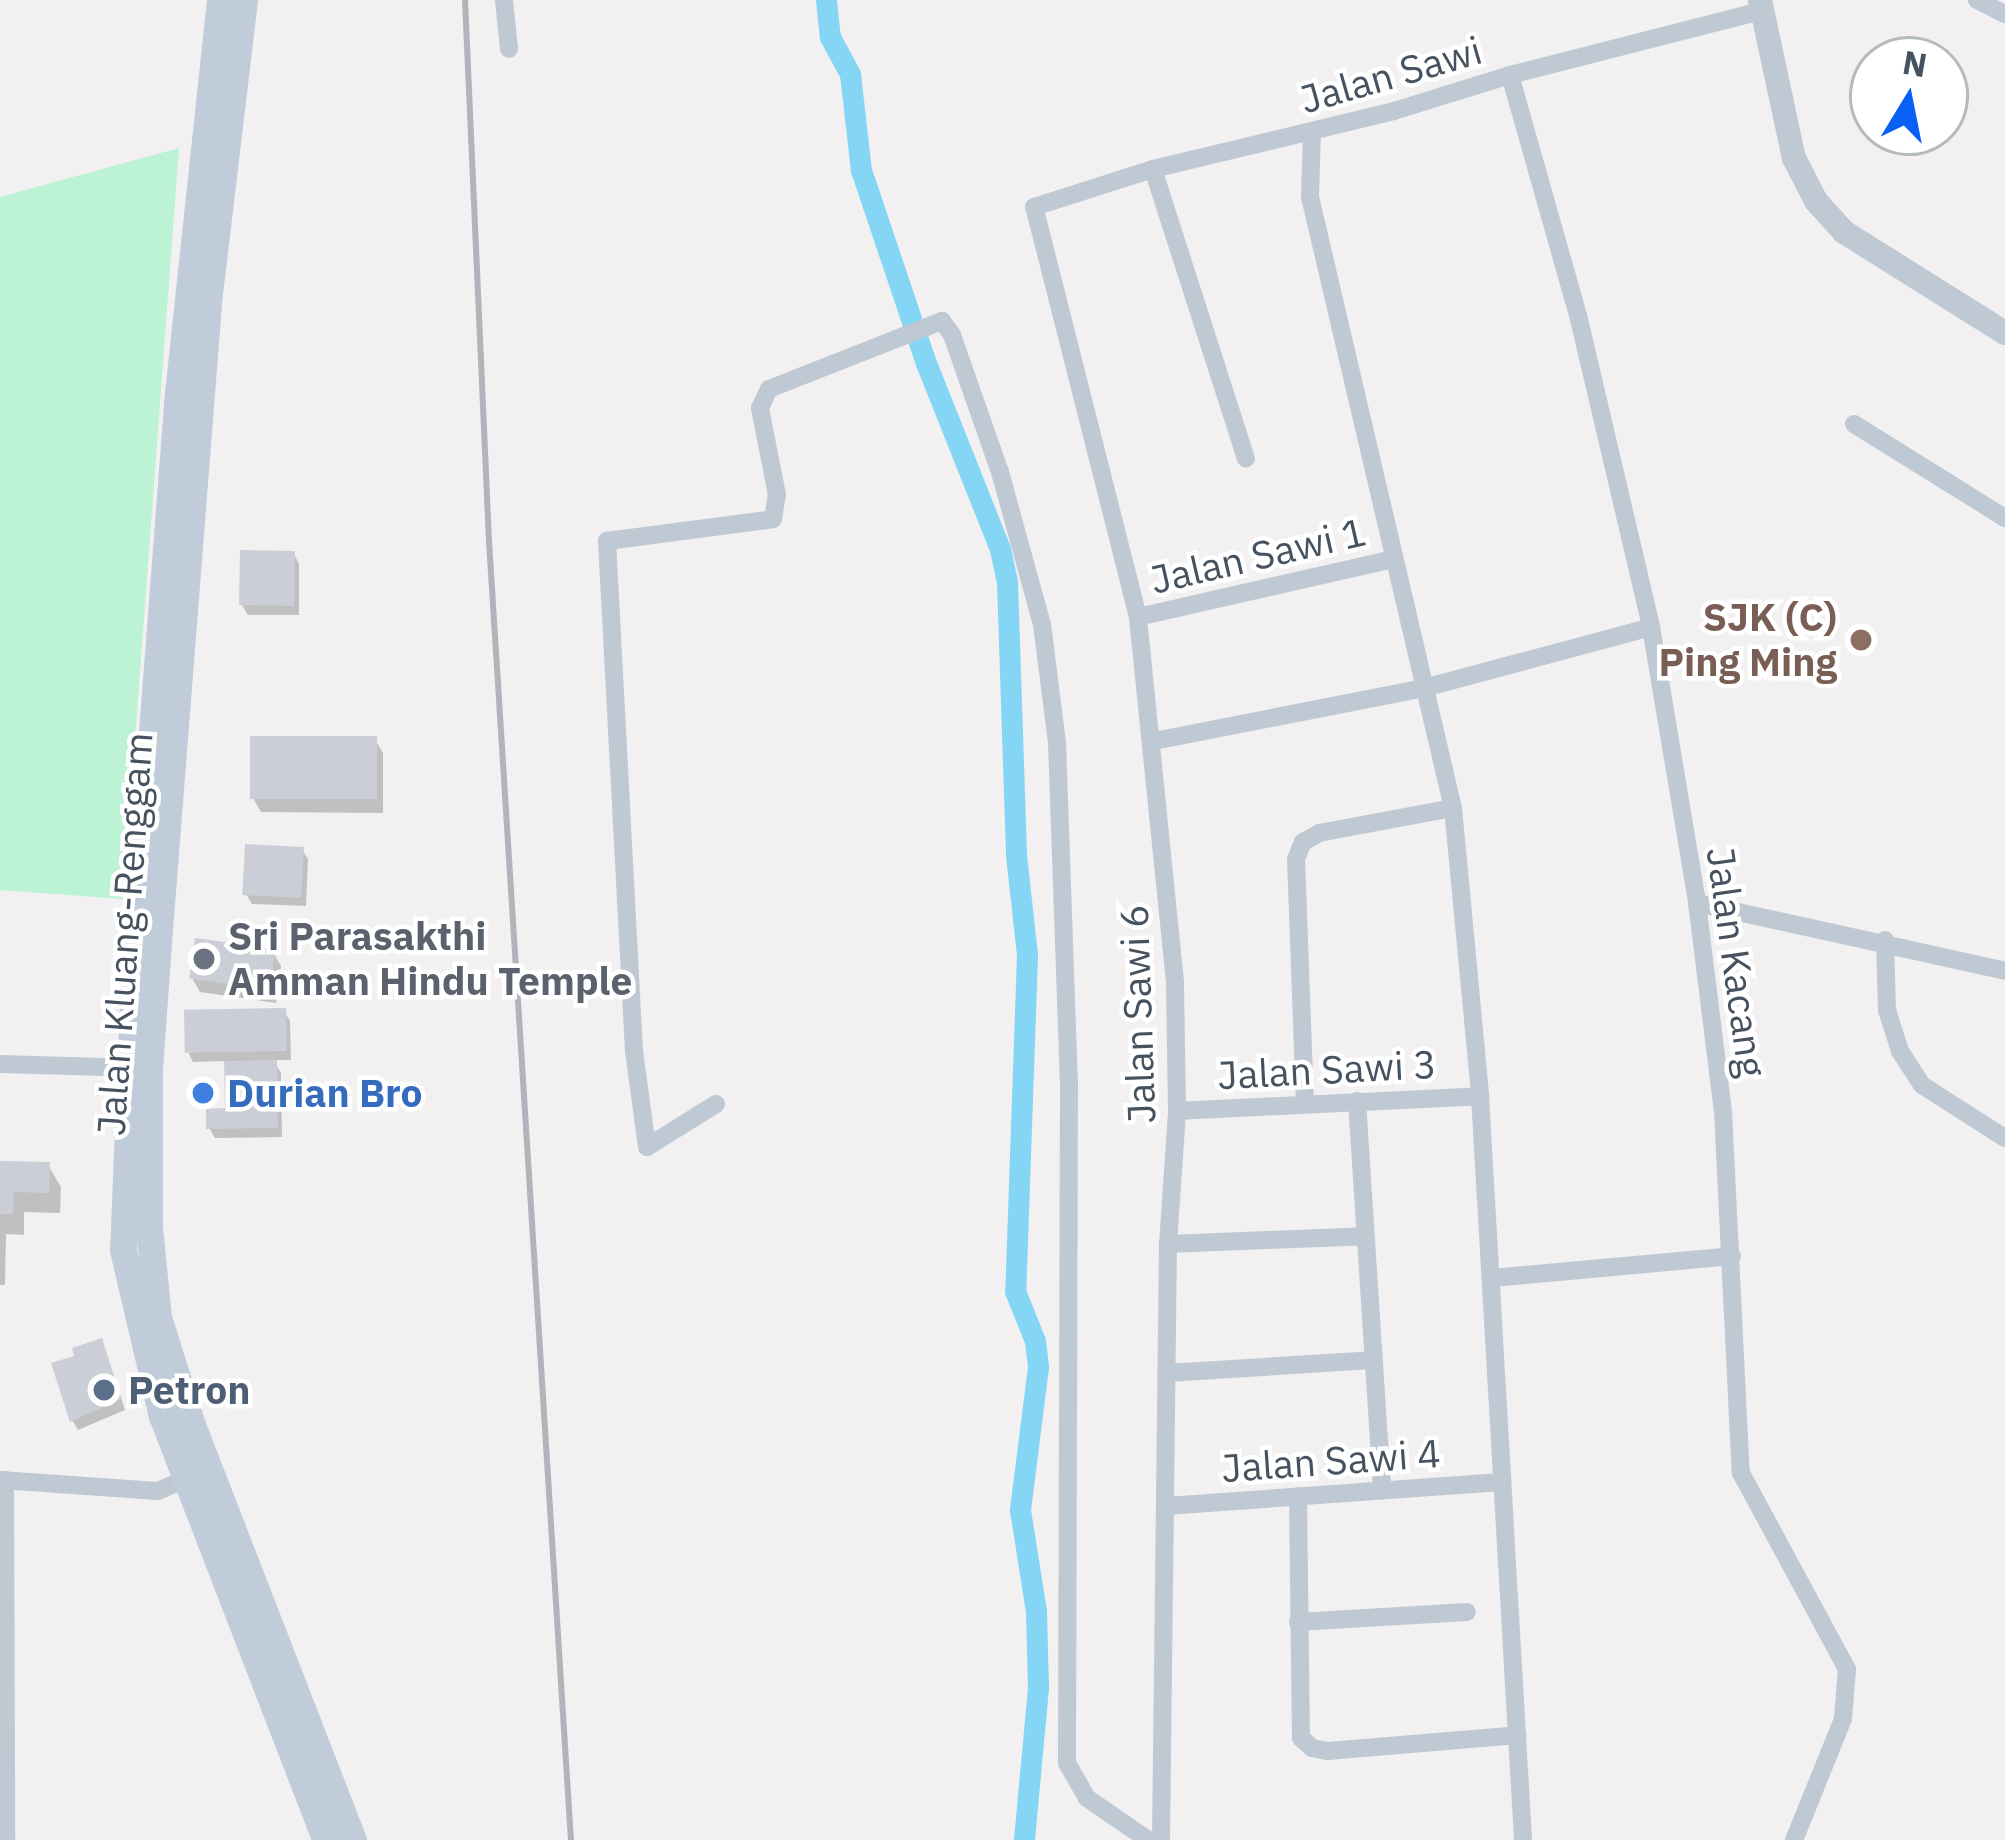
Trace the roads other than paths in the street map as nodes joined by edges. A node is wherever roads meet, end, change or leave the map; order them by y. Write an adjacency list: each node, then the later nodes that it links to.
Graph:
1 (220, 0): 26 (main road, Jalan Kluang-Renggam)
2 (244, 0): 26 (main road, Jalan Kluang-Renggam)
3 (503, 0): 7 (street)
4 (1977, 0): 6 (street)
5 (1761, 5): 8 (street, Jalan Sawi); 12 (street)
6 (2005, 14)
7 (509, 49)
8 (1510, 75): 9 (street, Jalan Sawi); 18 (street, Jalan Kacang)
9 (1312, 132): 10 (street, Jalan Sawi); 16 (street)
10 (1153, 169): 11 (street, Jalan Sawi); 14 (street)
11 (1038, 203): 17 (street, Jalan Sawi 6)
12 (2005, 333)
13 (1854, 424): 15 (street)
14 (1246, 458)
15 (2005, 518)
16 (1393, 560): 17 (street, Jalan Sawi 1); 19 (street)
17 (1138, 616): 20 (street, Jalan Sawi 6)
18 (1651, 627): 19 (street); 22 (street, Jalan Kacang)
19 (1424, 688): 20 (street); 21 (street)
20 (1154, 741): 31 (street, Jalan Sawi 6)
21 (1453, 808): 27 (street); 30 (street)
22 (1697, 903): 23 (street); 35 (street, Jalan Kacang)
23 (1885, 940): 24 (street); 32 (street)
24 (2005, 971)
25 (0, 1064): 26 (street)
26 (139, 1068): 39 (main road, Jalan Kluang-Renggam)
27 (1480, 1096): 28 (street, Jalan Sawi 3); 36 (street)
28 (1357, 1101): 30 (street, Jalan Sawi 3); 33 (street)
29 (716, 1104): 51 (street)
30 (1305, 1104): 31 (street, Jalan Sawi 3)
31 (1178, 1111): 34 (street, Jalan Sawi 6)
32 (2005, 1138)
33 (1364, 1236): 34 (street); 37 (street)
34 (1168, 1244): 38 (street, Jalan Sawi 6)
35 (1732, 1256): 36 (street); 54 (street, Jalan Kacang)
36 (1492, 1278): 41 (street)
37 (1372, 1360): 38 (street); 42 (street)
38 (1167, 1372): 44 (street, Jalan Sawi 6)
39 (196, 1474): 40 (street); 49 (main road, Jalan Kluang-Renggam); 50 (main road, Jalan Kluang-Renggam)
40 (2, 1480): 48 (street)
41 (1501, 1482): 42 (street, Jalan Sawi 4); 47 (street)
42 (1382, 1490): 43 (street, Jalan Sawi 4)
43 (1298, 1496): 44 (street, Jalan Sawi 4); 46 (street)
44 (1166, 1506): 52 (street, Jalan Sawi 6)
45 (1467, 1612): 46 (street)
46 (1298, 1622): 47 (street)
47 (1517, 1736): 53 (street)
48 (6, 1840)
49 (326, 1840)
50 (353, 1840)
51 (1148, 1840)
52 (1161, 1840)
53 (1523, 1840)
54 (1794, 1840)

